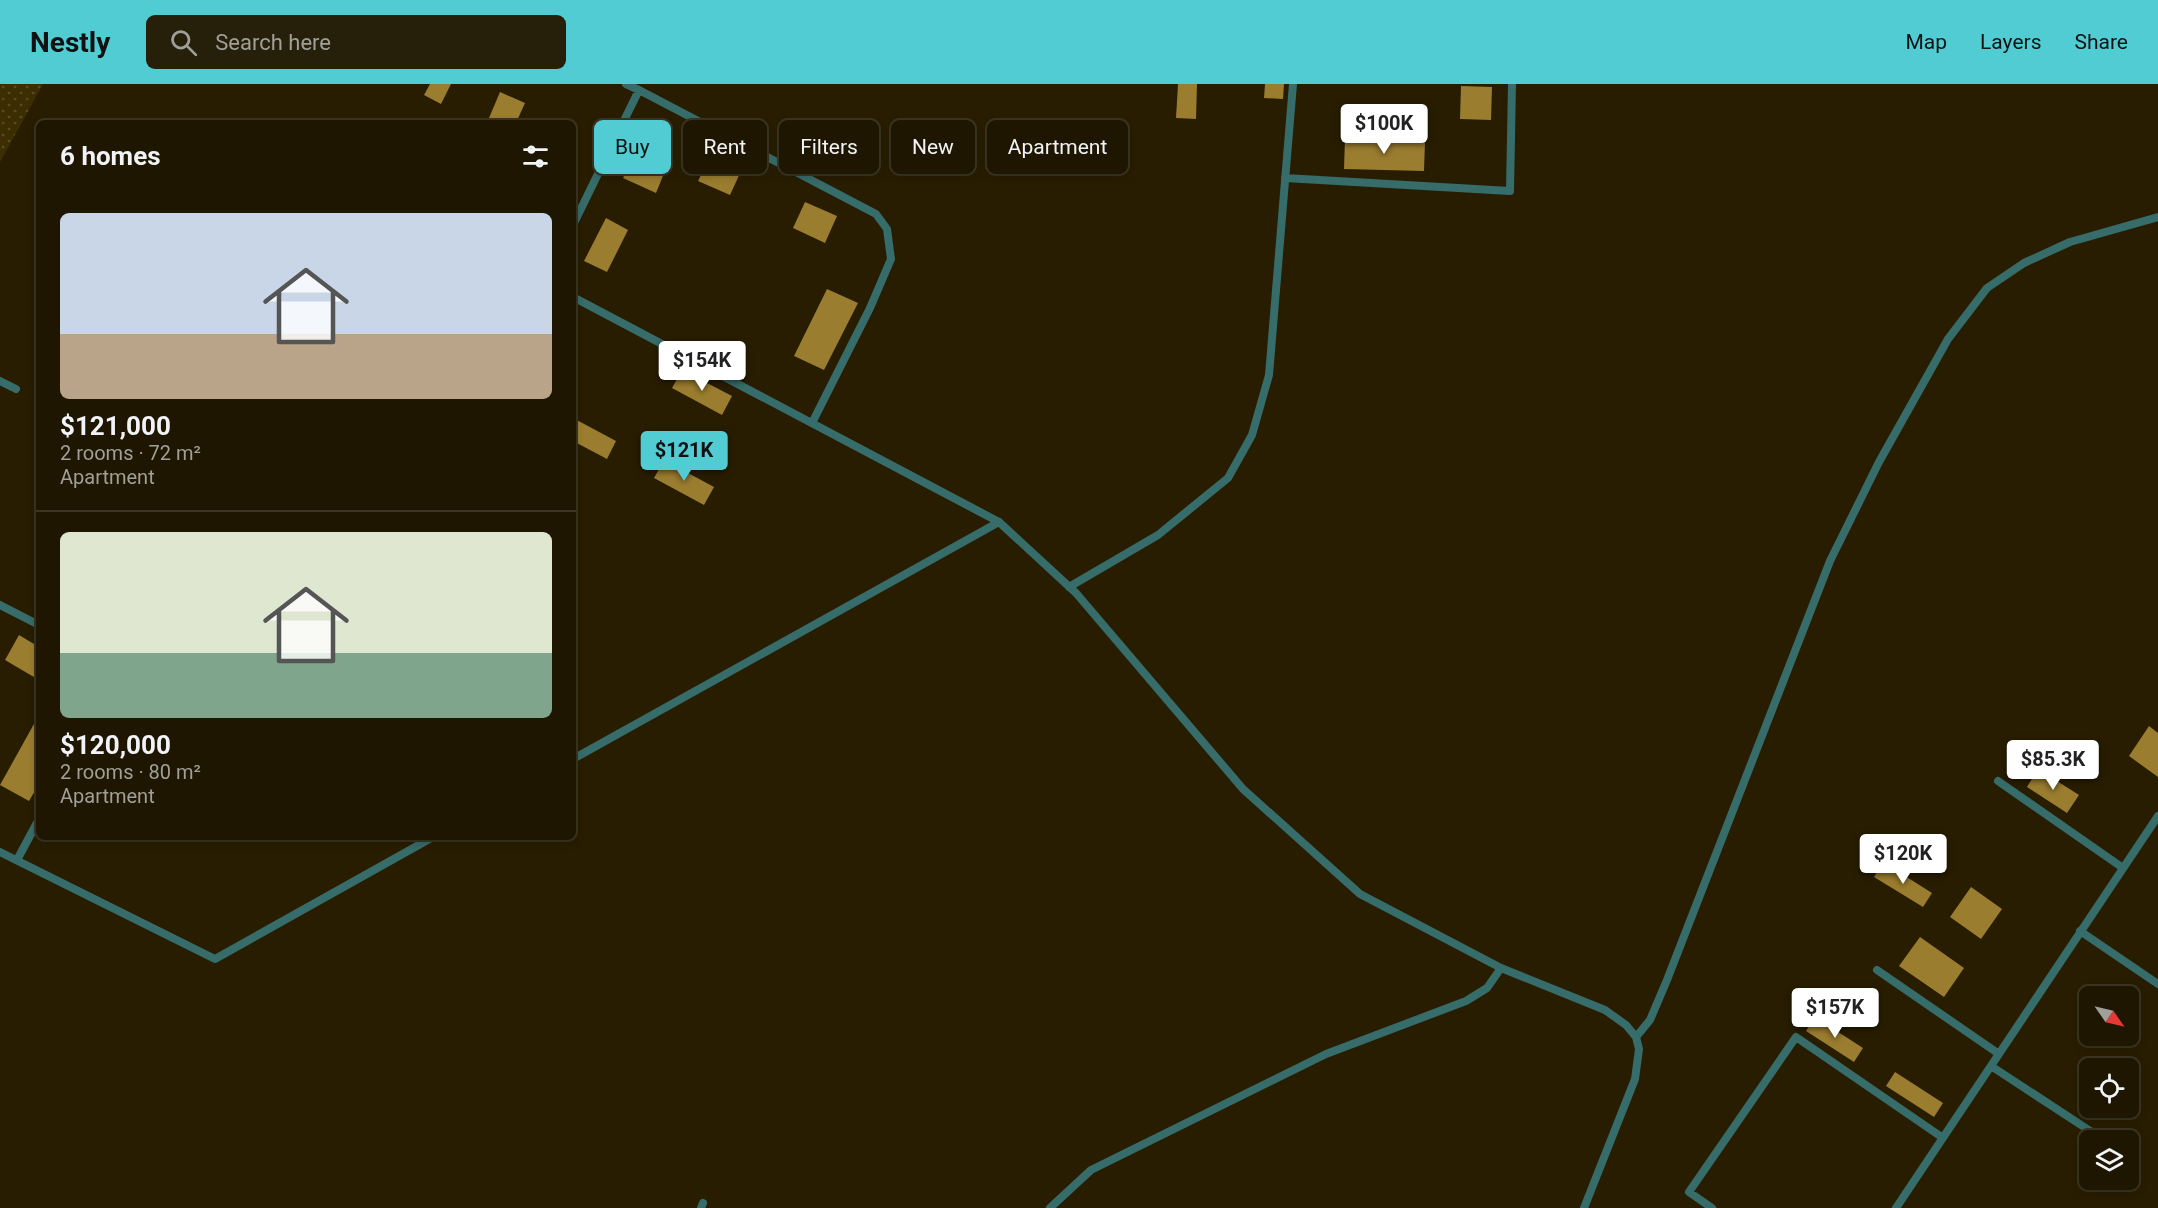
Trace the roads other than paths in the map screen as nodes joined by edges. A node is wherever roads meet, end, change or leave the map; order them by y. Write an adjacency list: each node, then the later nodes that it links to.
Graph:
1 (626, 84): 4 (lane)
2 (1293, 84): 5 (lane)
3 (1512, 84): 5 (lane)
4 (639, 90): 7 (lane); 11 (lane)
5 (1285, 178): 13 (lane)
6 (2158, 217): 28 (lane)
7 (576, 219)
8 (576, 299): 11 (lane)
9 (0, 381): 10 (lane)
10 (16, 389)
11 (812, 423): 12 (lane)
12 (999, 522): 13 (lane); 16 (lane)
13 (1069, 587): 25 (lane)
14 (0, 604): 15 (lane)
15 (36, 623)
16 (576, 757)
17 (1998, 781): 23 (lane)
18 (2158, 816): 23 (lane)
19 (36, 825): 22 (lane)
20 (428, 840): 22 (lane)
21 (0, 852): 22 (lane)
22 (17, 860)
23 (2123, 868): 24 (lane)
24 (2080, 931): 27 (lane); 29 (lane)
25 (1501, 968): 28 (lane); 33 (lane)
26 (1876, 970): 29 (lane)
27 (2158, 984)
28 (1636, 1037): 34 (lane)
29 (1999, 1054): 30 (lane)
30 (1990, 1066): 31 (lane); 32 (lane)
31 (2089, 1130)
32 (1943, 1138): 35 (lane); 36 (lane)
33 (1050, 1208)
34 (1584, 1208)
35 (1712, 1208)
36 (1896, 1208)

